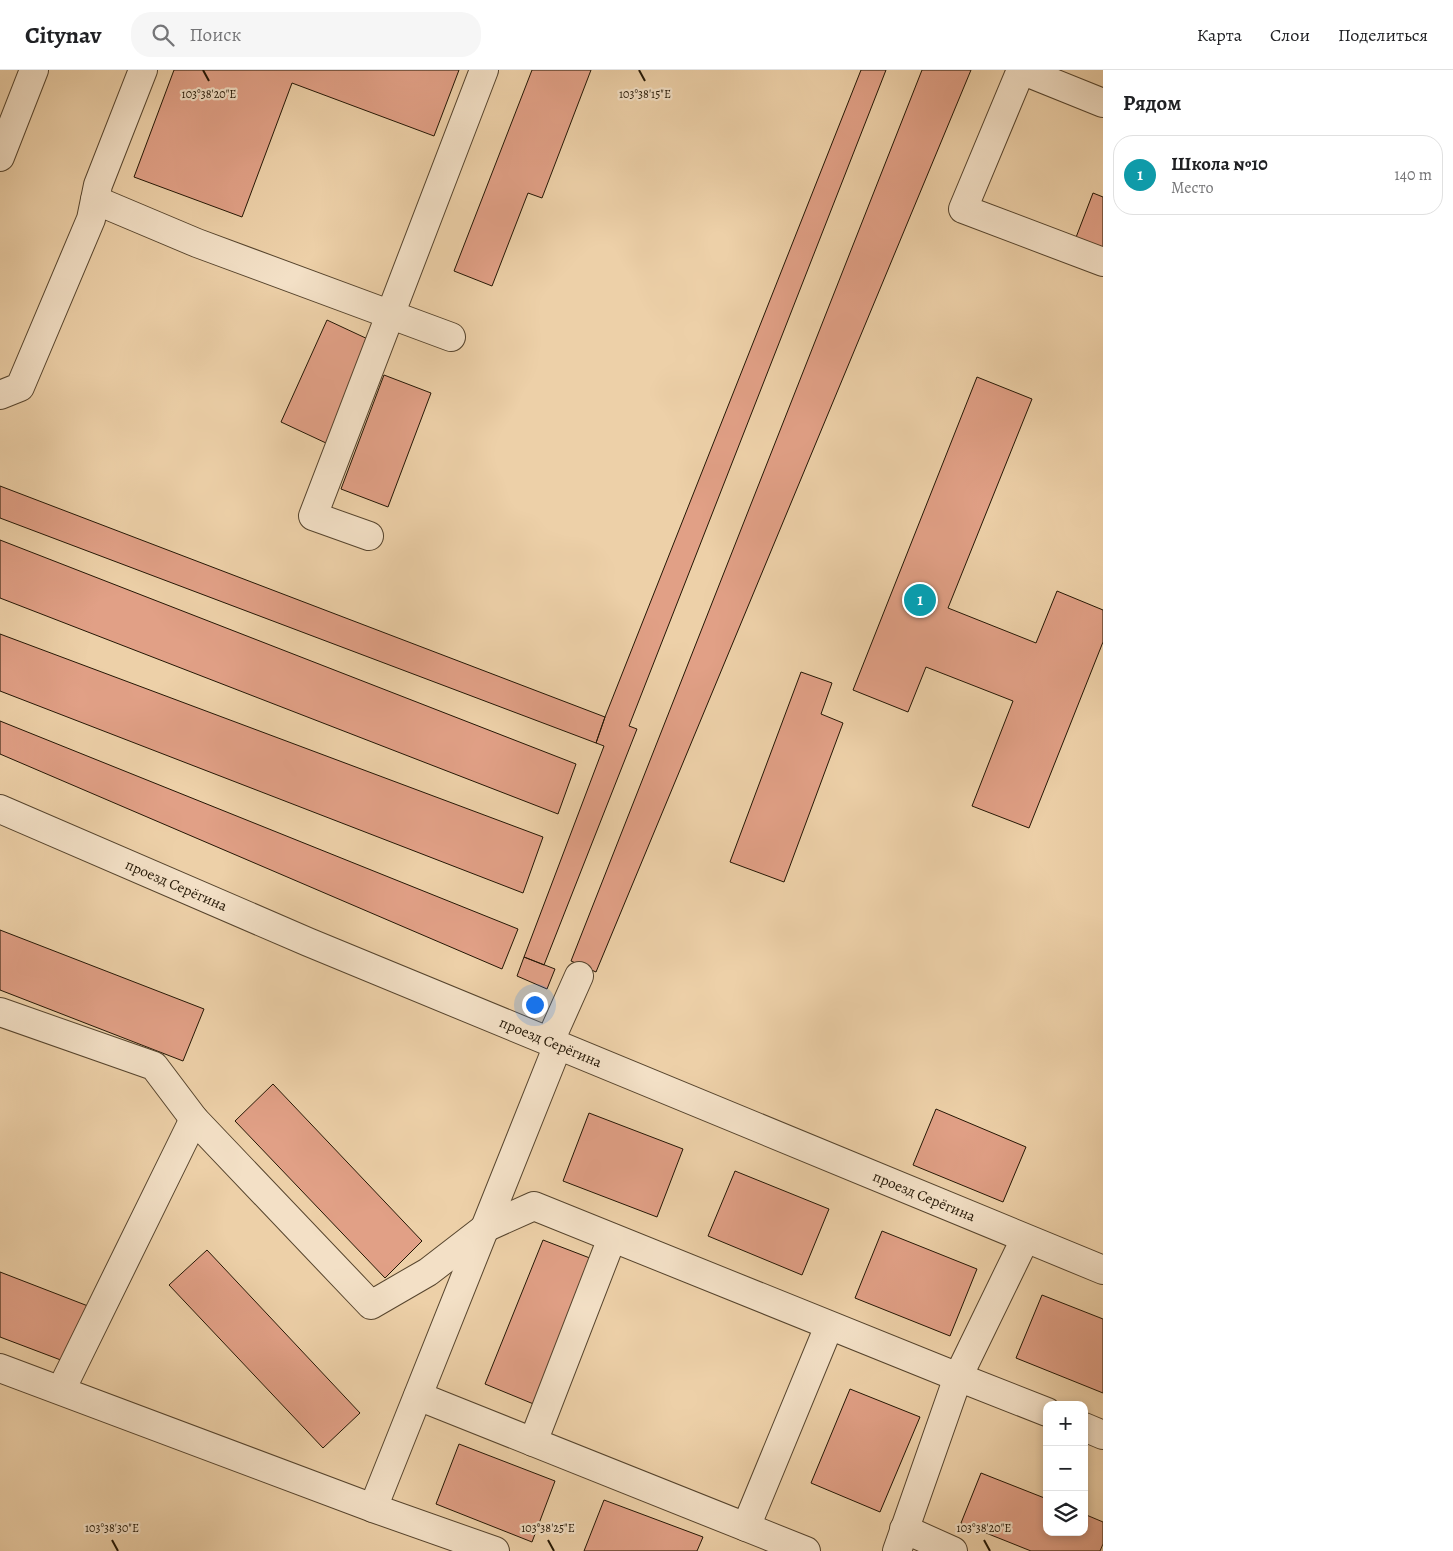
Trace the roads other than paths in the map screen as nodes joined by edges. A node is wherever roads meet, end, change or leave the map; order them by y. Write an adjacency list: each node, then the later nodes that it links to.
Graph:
1 (34, 70): 6 (street)
2 (142, 70): 7 (street)
3 (484, 70): 9 (street)
4 (1021, 70): 5 (street); 8 (street)
5 (1103, 102)
6 (0, 158)
7 (95, 200): 9 (street); 11 (street)
8 (1103, 262)
9 (390, 314): 10 (street); 12 (street)
10 (451, 336)
11 (0, 395)
12 (369, 536)
13 (0, 809): 16 (street, проезд Серёгина)
14 (579, 976): 16 (street)
15 (0, 1012): 17 (street)
16 (554, 1043): 18 (street); 20 (street, проезд Серёгина)
17 (194, 1119): 18 (street); 25 (street)
18 (485, 1228): 19 (street); 26 (street)
19 (612, 1238): 22 (street); 30 (street)
20 (1025, 1239): 21 (street, проезд Серёгина); 24 (street)
21 (1103, 1270)
22 (829, 1326): 24 (street); 32 (street)
23 (0, 1368): 25 (street)
24 (958, 1378): 27 (street); 33 (street)
25 (61, 1390): 31 (street)
26 (418, 1396): 30 (street); 31 (street)
27 (1043, 1410)
28 (1088, 1429): 29 (street)
29 (1103, 1435)
30 (533, 1442): 32 (street)
31 (373, 1508): 34 (street)
32 (746, 1527): 35 (street)
33 (900, 1540): 36 (street)
34 (495, 1551)
35 (806, 1551)
36 (953, 1551)

